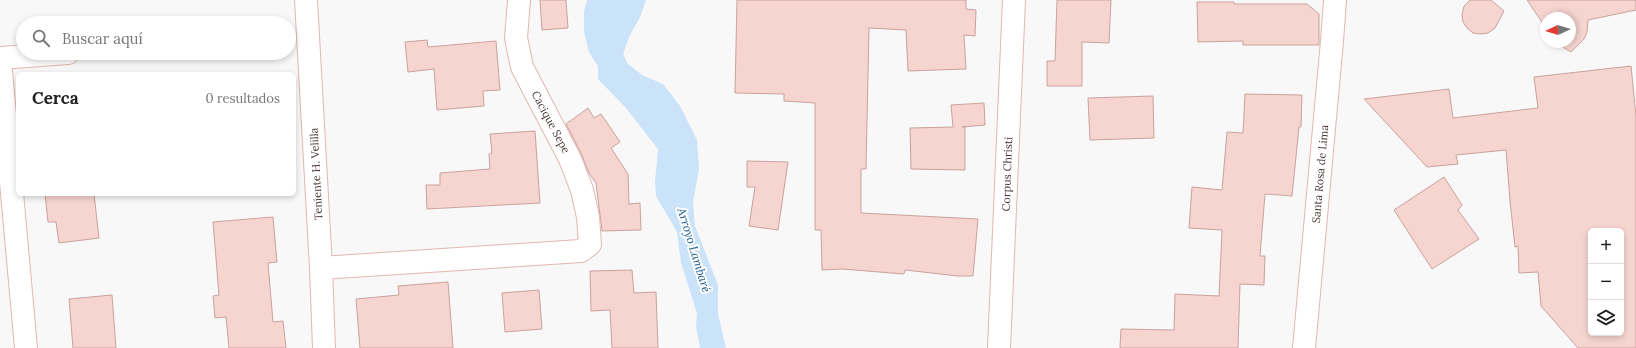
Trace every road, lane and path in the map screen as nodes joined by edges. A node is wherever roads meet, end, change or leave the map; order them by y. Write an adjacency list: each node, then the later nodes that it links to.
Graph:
1 (306, 0): 5 (street, Teniente H. Velilla)
2 (519, 0): 8 (street, Cacique Sepe)
3 (1014, 0): 11 (street, Corpus Christi)
4 (1335, 0): 12 (street, Santa Rosa de Lima)
5 (298, 36): 8 (street, Teniente H. Velilla)
6 (16, 58): 7 (street)
7 (0, 59): 9 (street)
8 (321, 268): 10 (street, Teniente H. Velilla)
9 (26, 348)
10 (324, 348)
11 (999, 348)
12 (1304, 348)

